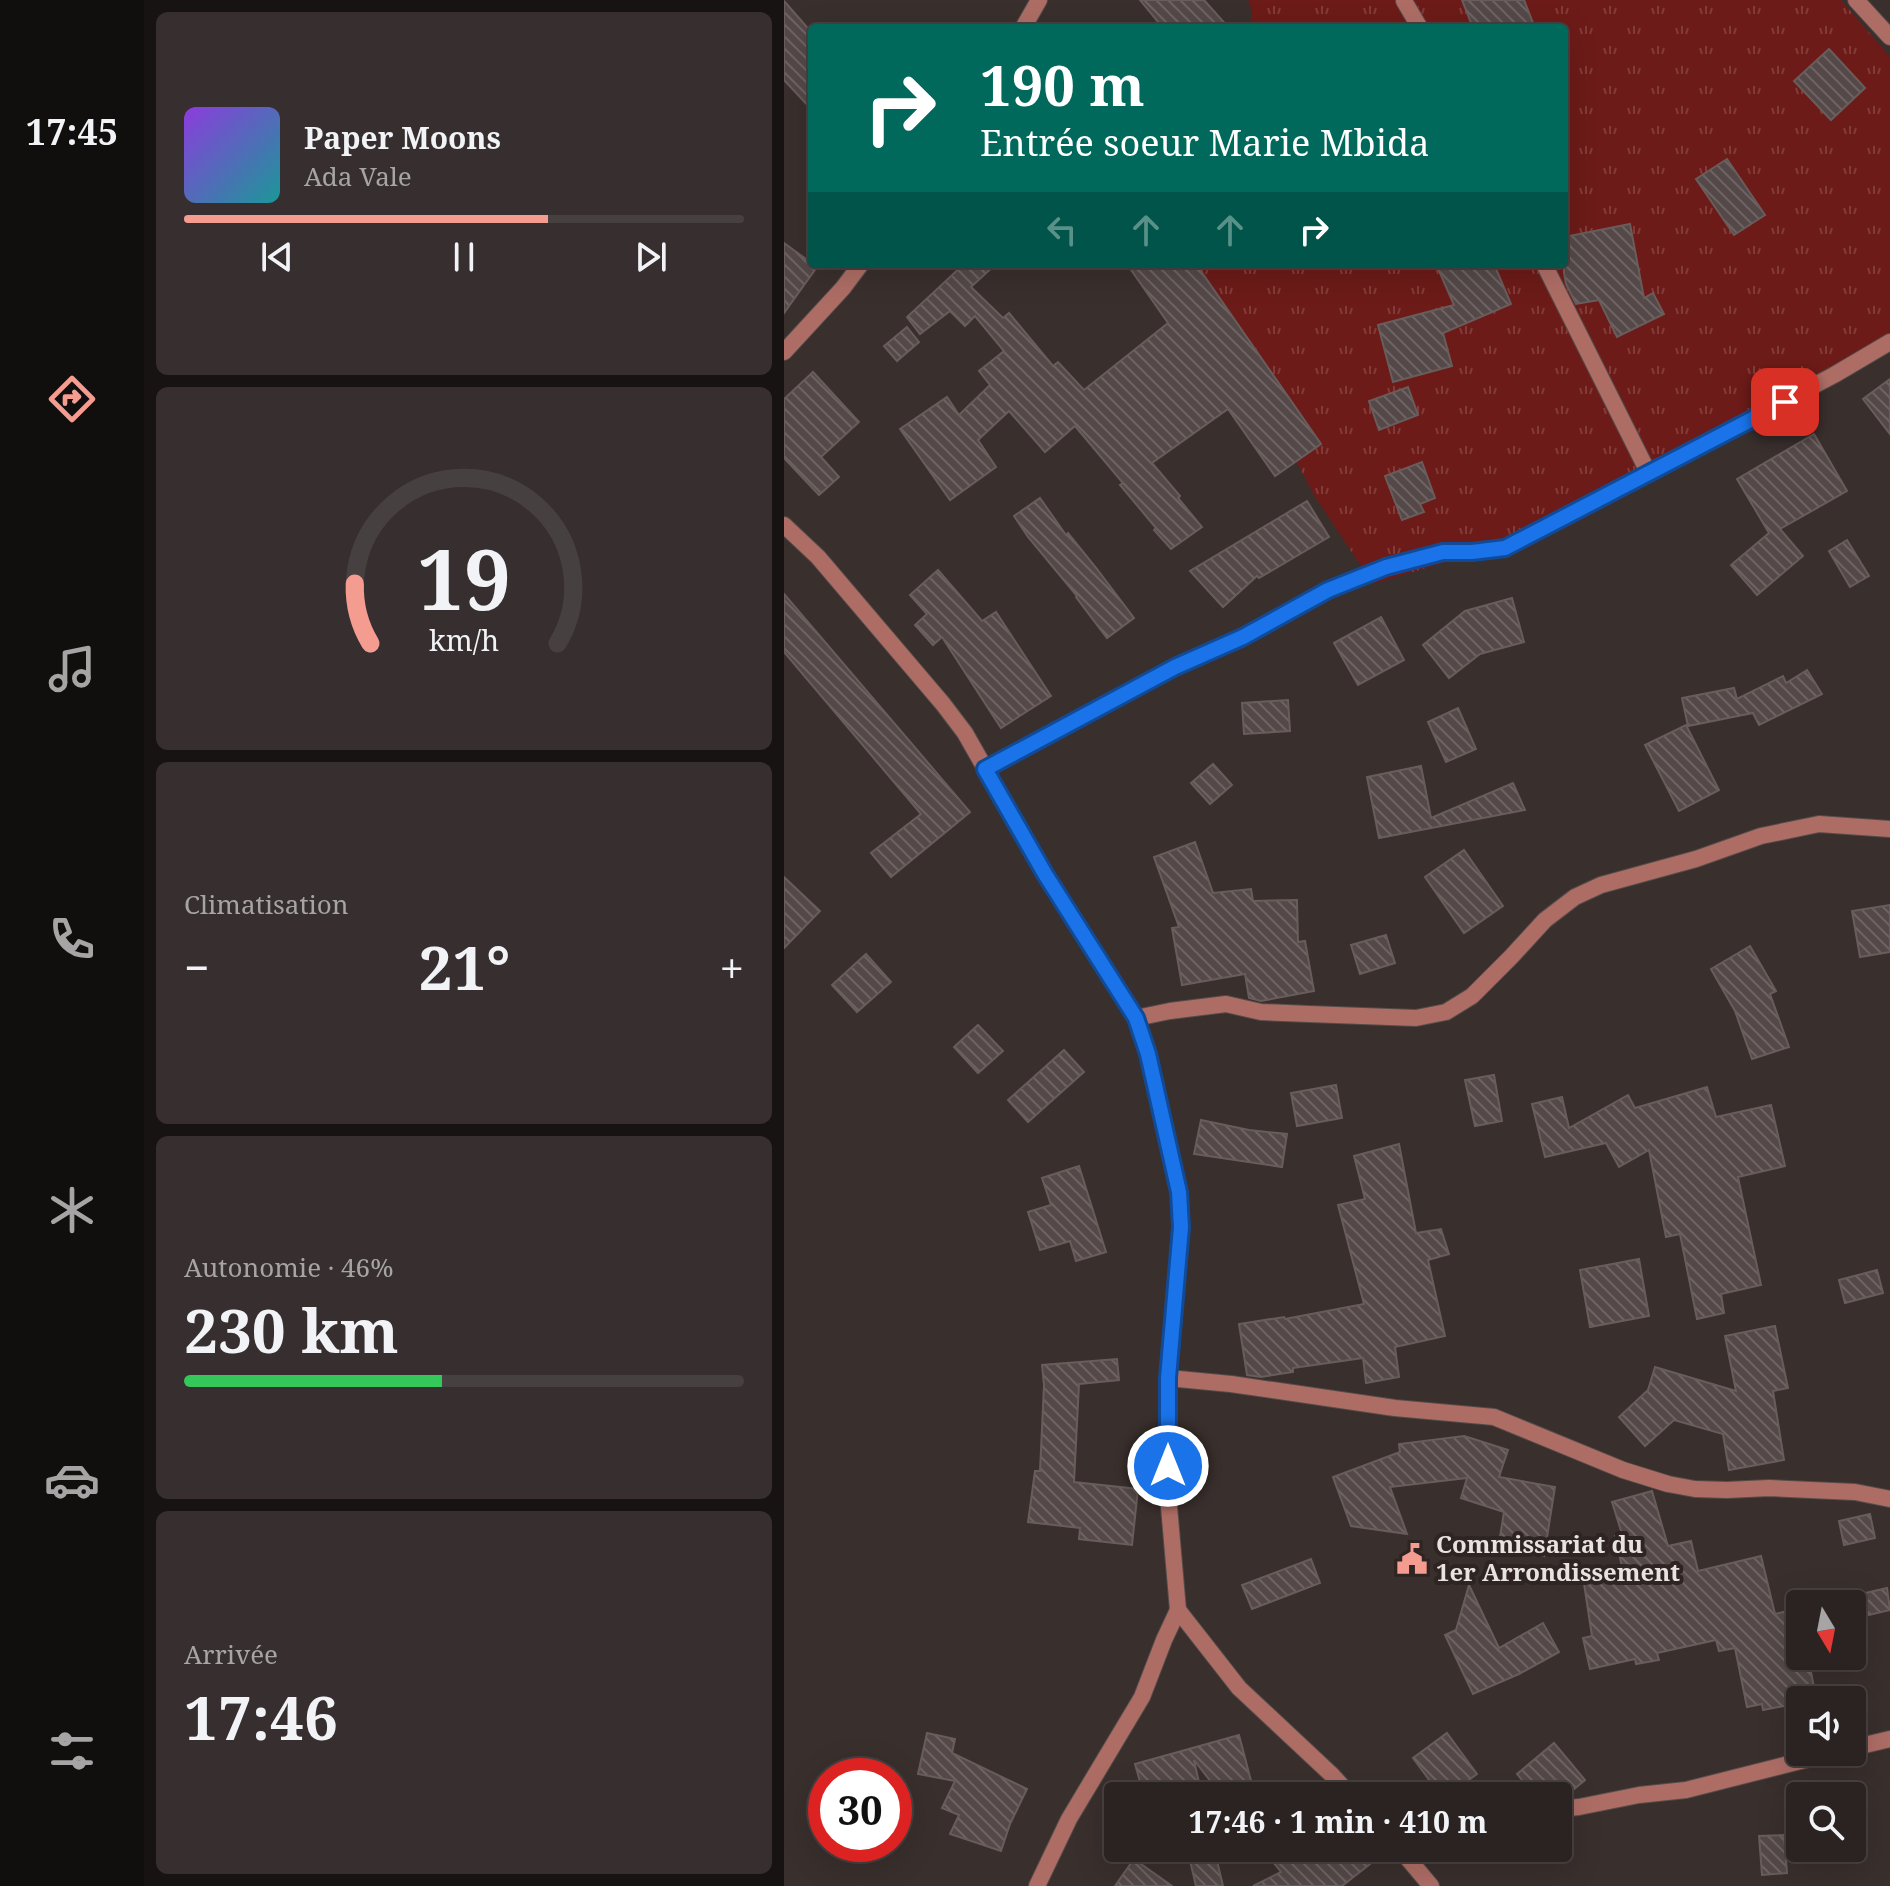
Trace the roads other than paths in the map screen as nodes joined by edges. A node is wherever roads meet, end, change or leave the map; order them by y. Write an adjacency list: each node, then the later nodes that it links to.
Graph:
1 (1039, 0): 4 (street)
2 (1856, 0): 6 (street)
3 (1404, 1): 5 (street)
4 (1025, 24)
5 (1418, 24)
6 (1890, 37)
7 (858, 268): 10 (street)
8 (1546, 268): 11 (street)
9 (1890, 342): 11 (street)
10 (784, 352)
11 (1649, 474): 13 (street)
12 (784, 525): 13 (street)
13 (985, 769): 15 (street)
14 (1890, 829): 15 (street)
15 (1136, 1018): 16 (street)
16 (1168, 1378): 17 (street); 18 (street)
17 (1890, 1499)
18 (1178, 1610): 22 (street); 25 (street)
19 (1890, 1739): 20 (street)
20 (1866, 1745)
21 (1786, 1765): 23 (street)
22 (1338, 1782)
23 (1572, 1808)
24 (1411, 1862): 26 (street)
25 (1037, 1886)
26 (1431, 1886)

